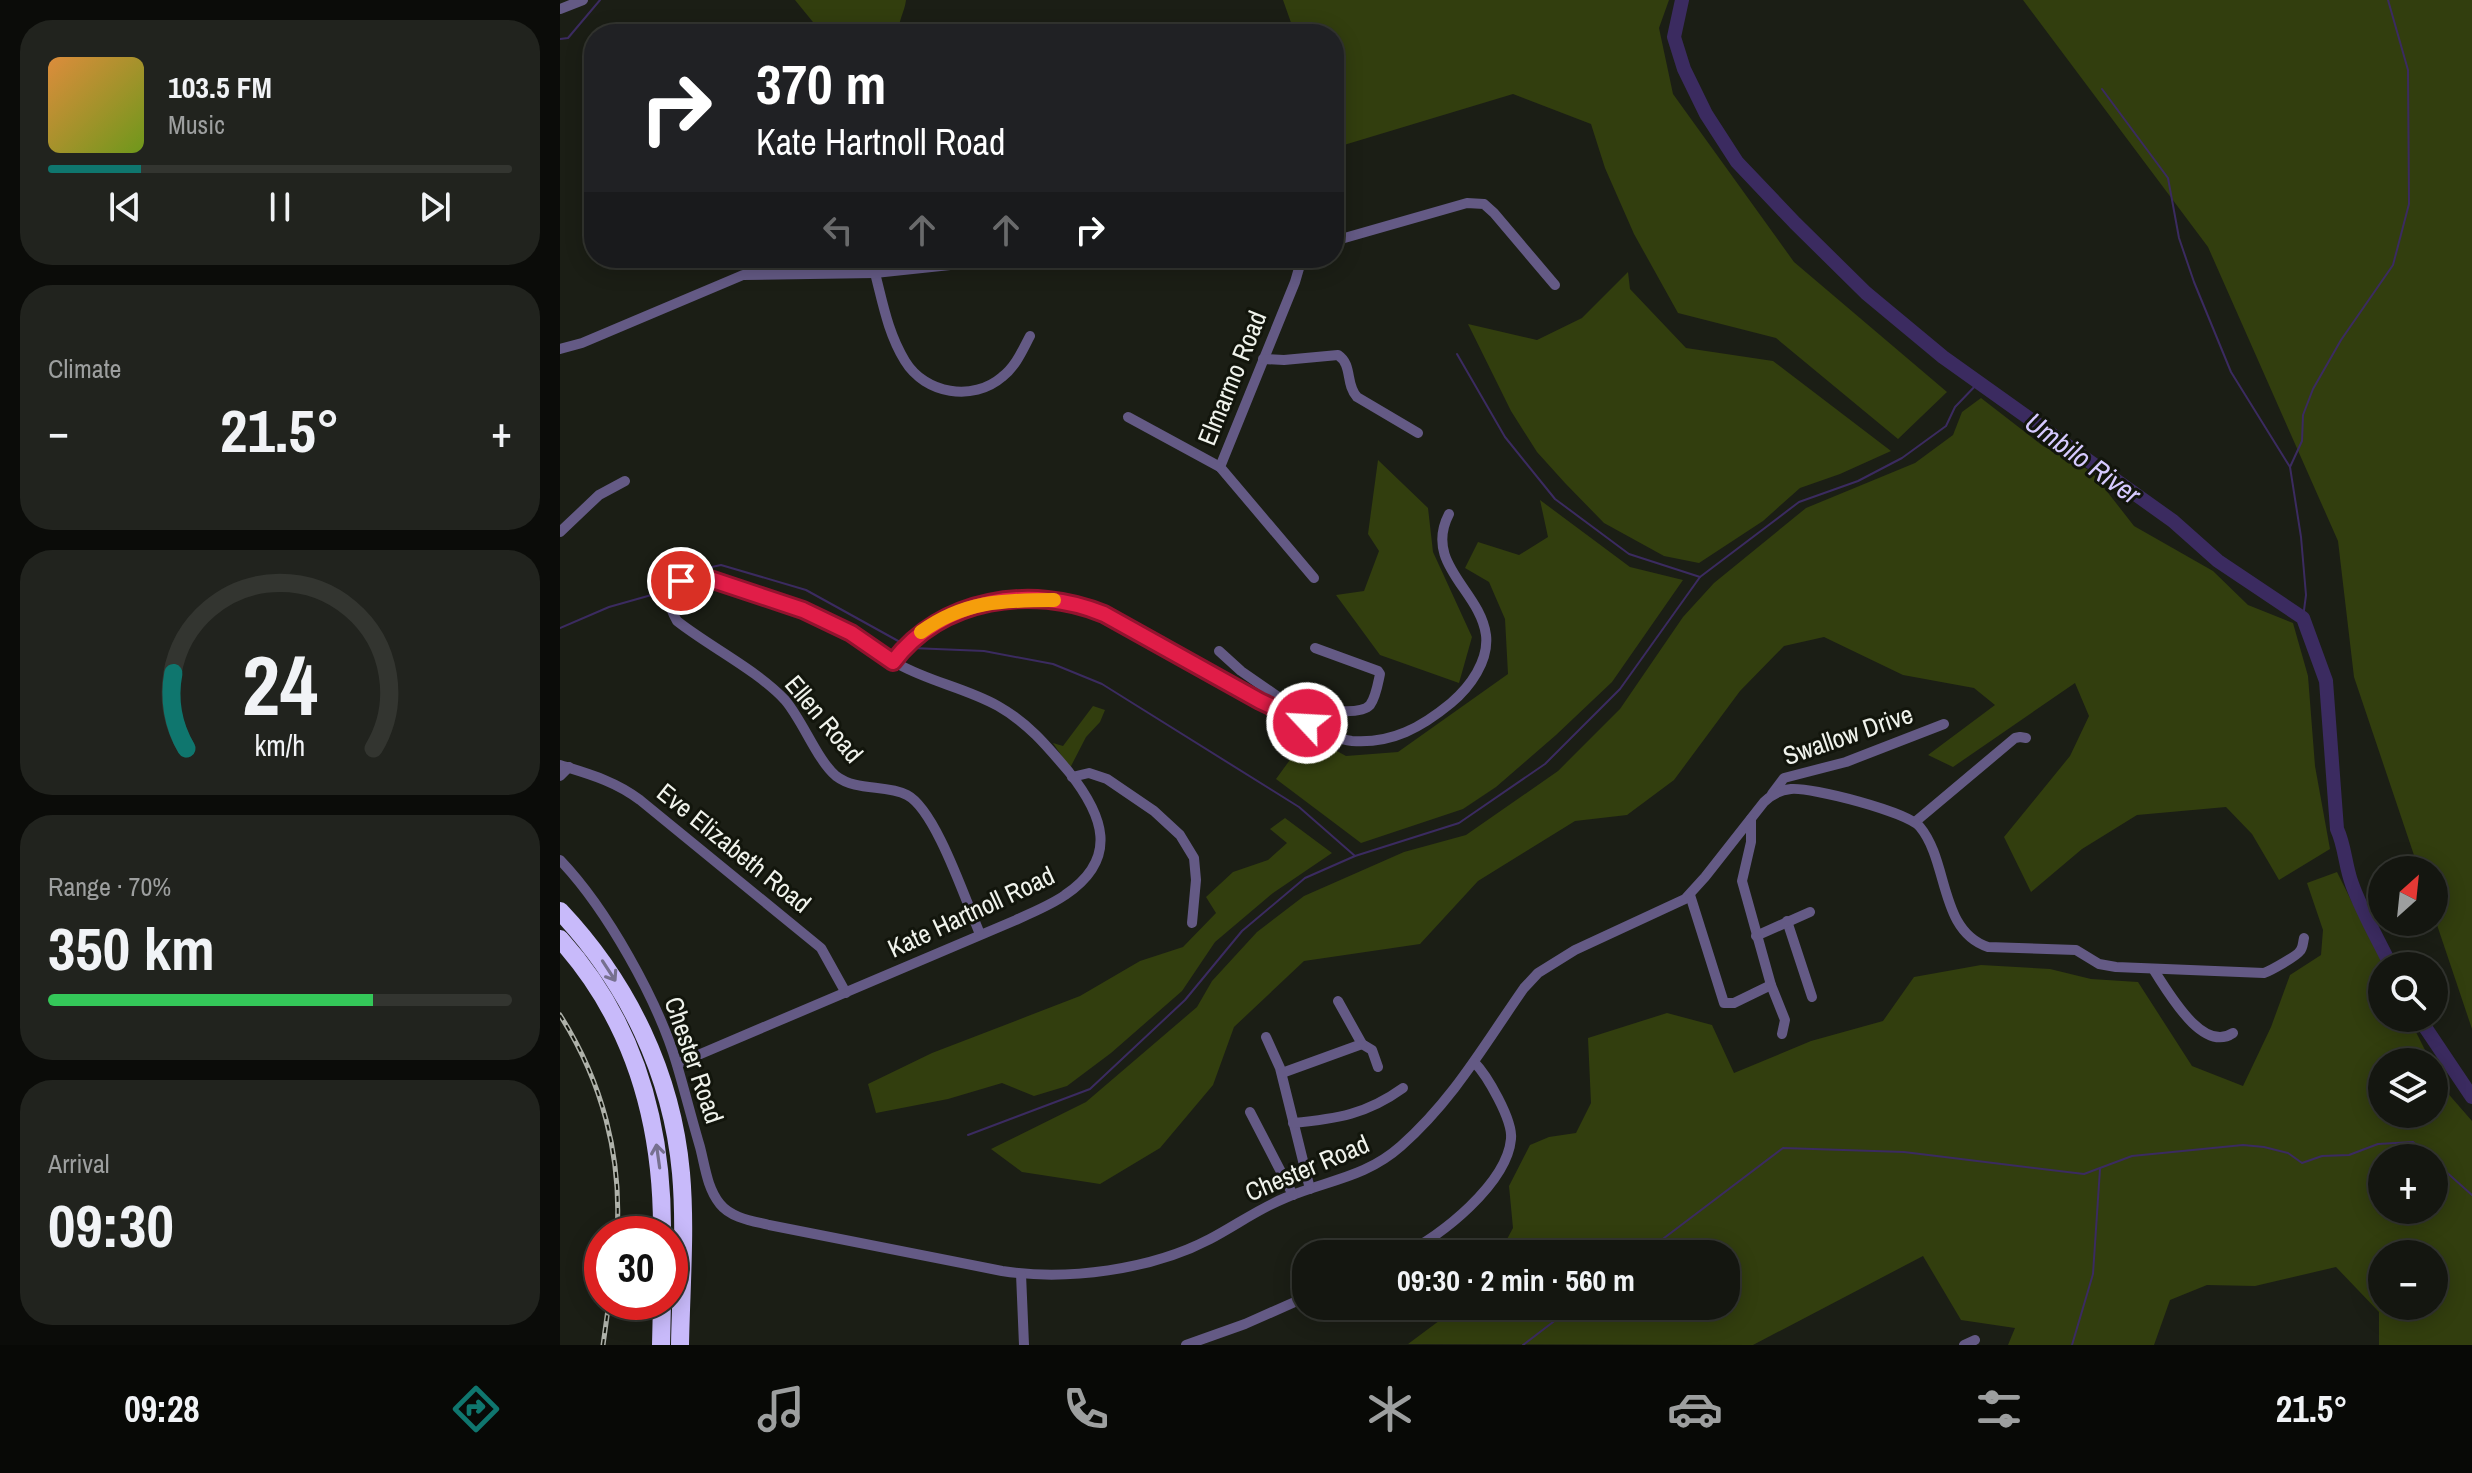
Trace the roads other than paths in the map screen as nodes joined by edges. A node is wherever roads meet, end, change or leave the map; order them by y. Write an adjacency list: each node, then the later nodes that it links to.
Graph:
1 (583, 0): 2 (street)
2 (560, 9)
3 (1344, 238): 9 (street)
4 (754, 268): 8 (street)
5 (922, 268): 7 (street)
6 (1299, 268): 12 (street, Elmarmo Road)
7 (875, 273): 8 (street); 10 (street)
8 (752, 274): 11 (street)
9 (1555, 285)
10 (1030, 336)
11 (560, 349)
12 (1263, 359): 14 (street); 15 (street, Elmarmo Road)
13 (1128, 417): 15 (street)
14 (1418, 433)
15 (1220, 467): 19 (street, Elmarmo Road)
16 (625, 481): 18 (street)
17 (1449, 514): 24 (street)
18 (560, 532)
19 (1314, 578)
20 (670, 609): 23 (street, Kate Hartnoll Road); 39 (street, Ellen Road)
21 (1315, 648): 24 (street)
22 (1219, 651): 24 (street)
23 (893, 662): 24 (street); 29 (street, Kate Hartnoll Road)
24 (1285, 707)
25 (1944, 724): 30 (street, Swallow Drive)
26 (2026, 738): 32 (street)
27 (564, 766): 28 (street); 45 (street, Eve Elizabeth Road)
28 (560, 776)
29 (1072, 777): 38 (street); 39 (street, Kate Hartnoll Road)
30 (1772, 794): 31 (street, Chester Road); 32 (street)
31 (1751, 819): 34 (street, Chester Road); 40 (street)
32 (1915, 822): 43 (street)
33 (560, 860): 53 (street, Chester Road)
34 (1690, 895): 44 (street); 52 (street, Chester Road)
35 (560, 911): 68 (highway, one-way to 68)
36 (1810, 912): 37 (street)
37 (1787, 921): 40 (street); 46 (street)
38 (1192, 923)
39 (980, 934): 45 (street, Kate Hartnoll Road)
40 (1756, 936): 44 (street)
41 (2304, 938): 43 (street)
42 (560, 939): 61 (highway, one-way to 42)
43 (2153, 969): 48 (street)
44 (1771, 985): 49 (street)
45 (846, 993): 53 (street, Kate Hartnoll Road)
46 (1812, 997)
47 (1338, 1001): 51 (street)
48 (2233, 1033)
49 (1782, 1034)
50 (1266, 1037): 55 (street)
51 (1362, 1044): 54 (street); 55 (street)
52 (1474, 1062): 59 (street, Chester Road); 62 (street)
53 (677, 1064): 63 (street, Chester Road)
54 (1378, 1067)
55 (1282, 1073): 58 (street)
56 (1403, 1088): 58 (street)
57 (1250, 1112): 60 (street)
58 (1293, 1123): 59 (street)
59 (1310, 1189): 60 (street, Chester Road)
60 (1293, 1195): 63 (street, Chester Road)
61 (662, 1216)
62 (1429, 1240)
63 (1021, 1274): 69 (street)
64 (1292, 1303): 70 (street)
65 (662, 1320): 67 (highway)
66 (1975, 1340): 71 (street)
67 (661, 1345)
68 (680, 1345)
69 (1024, 1345)
70 (1186, 1345)
71 (1964, 1345)

